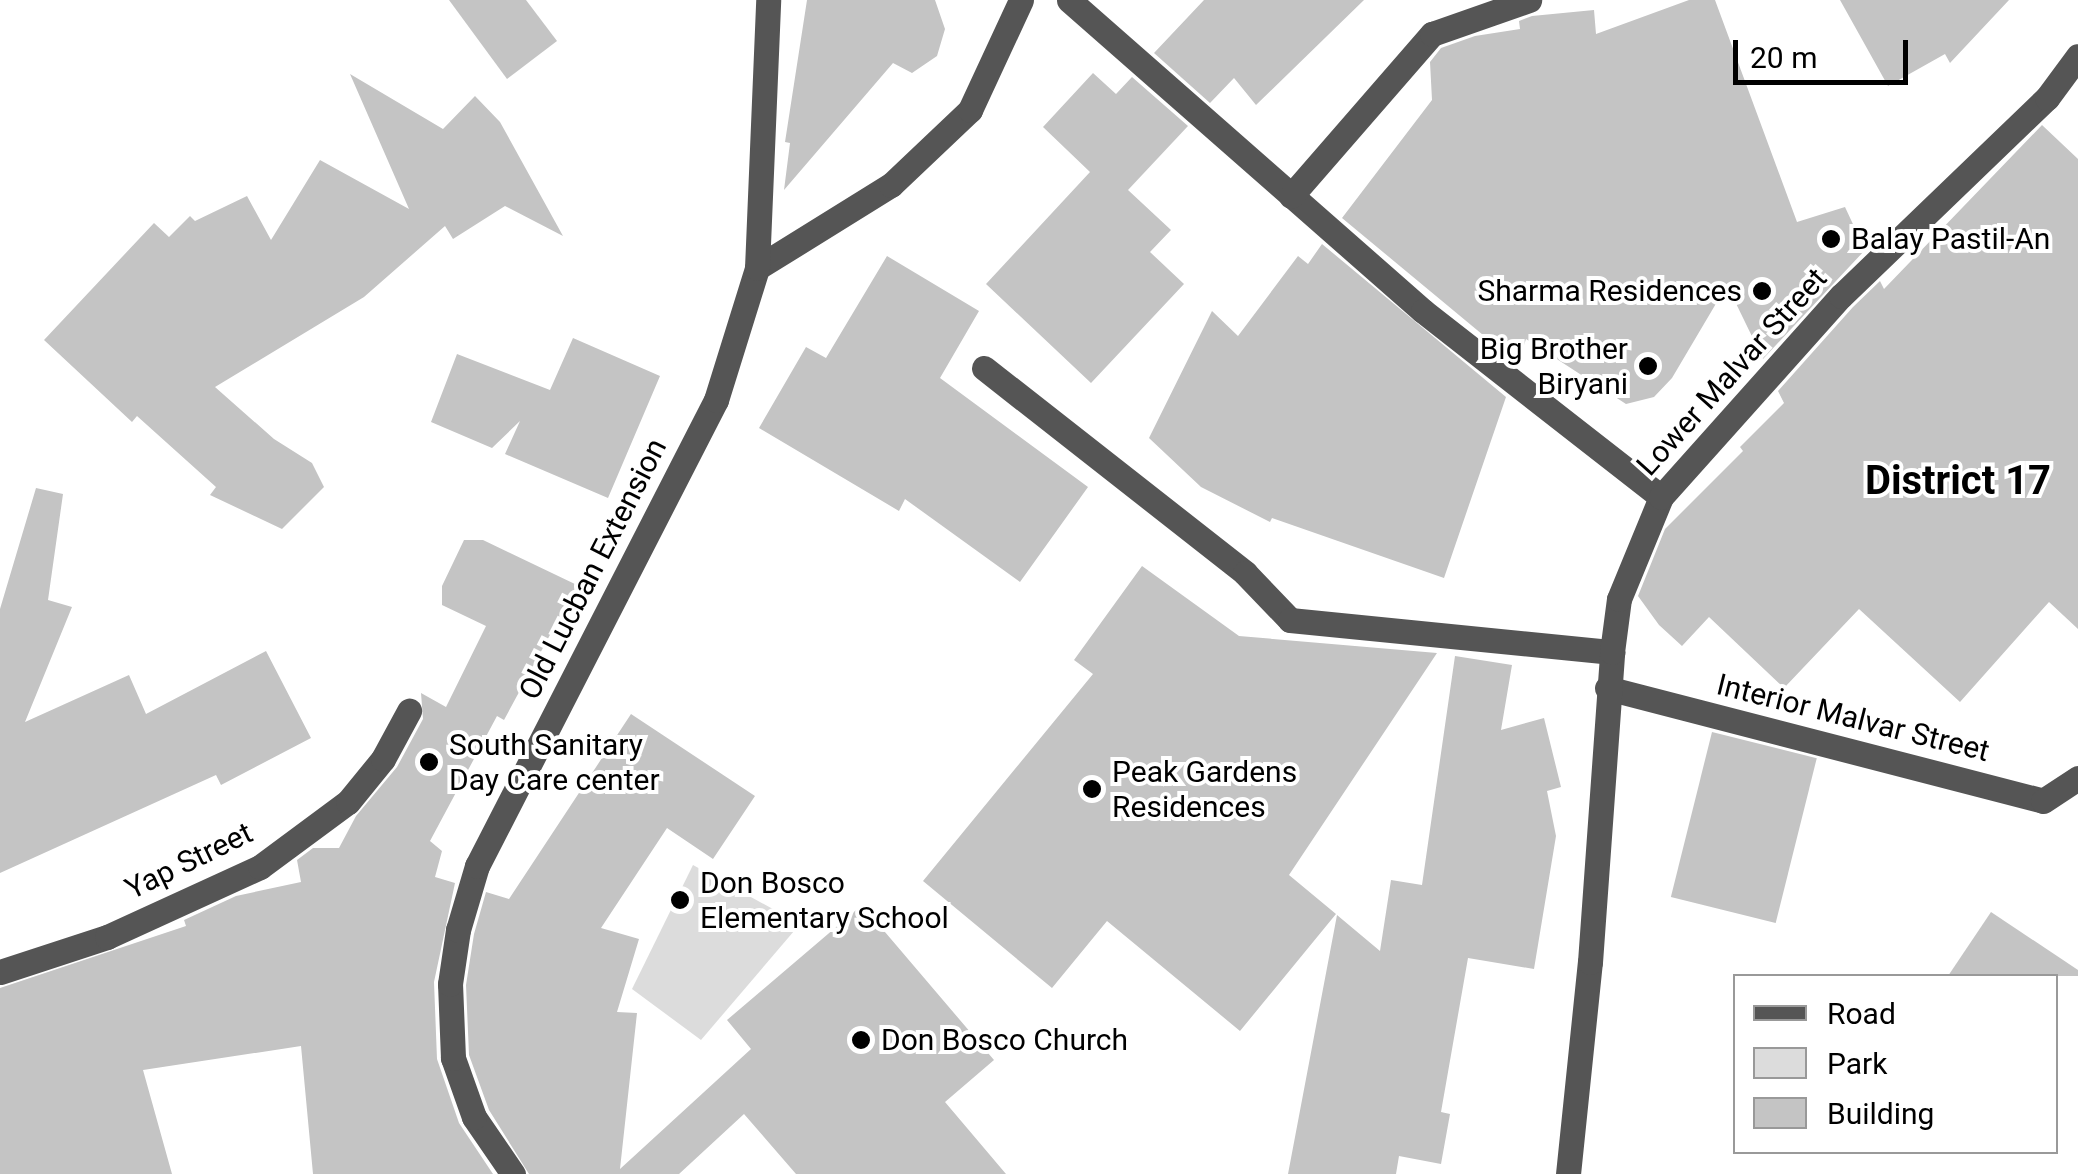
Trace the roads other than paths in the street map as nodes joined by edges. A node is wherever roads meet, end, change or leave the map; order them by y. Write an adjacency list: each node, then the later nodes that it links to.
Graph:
1 (768, 0): 7 (street, Old Lucban Extension)
2 (1021, 0): 7 (street)
3 (1069, 0): 6 (street)
4 (1529, 0): 6 (street)
5 (2078, 56): 9 (street, Lower Malvar Street)
6 (1292, 196): 9 (street)
7 (757, 268): 15 (street, Old Lucban Extension)
8 (984, 368): 10 (street)
9 (1661, 498): 10 (street, Lower Malvar Street)
10 (1612, 652): 11 (street, Lower Malvar Street)
11 (1607, 688): 13 (street, Interior Malvar Street); 16 (street, Lower Malvar Street)
12 (408, 711): 14 (street, Yap Street)
13 (2078, 778)
14 (0, 972)
15 (513, 1174)
16 (1568, 1174)

